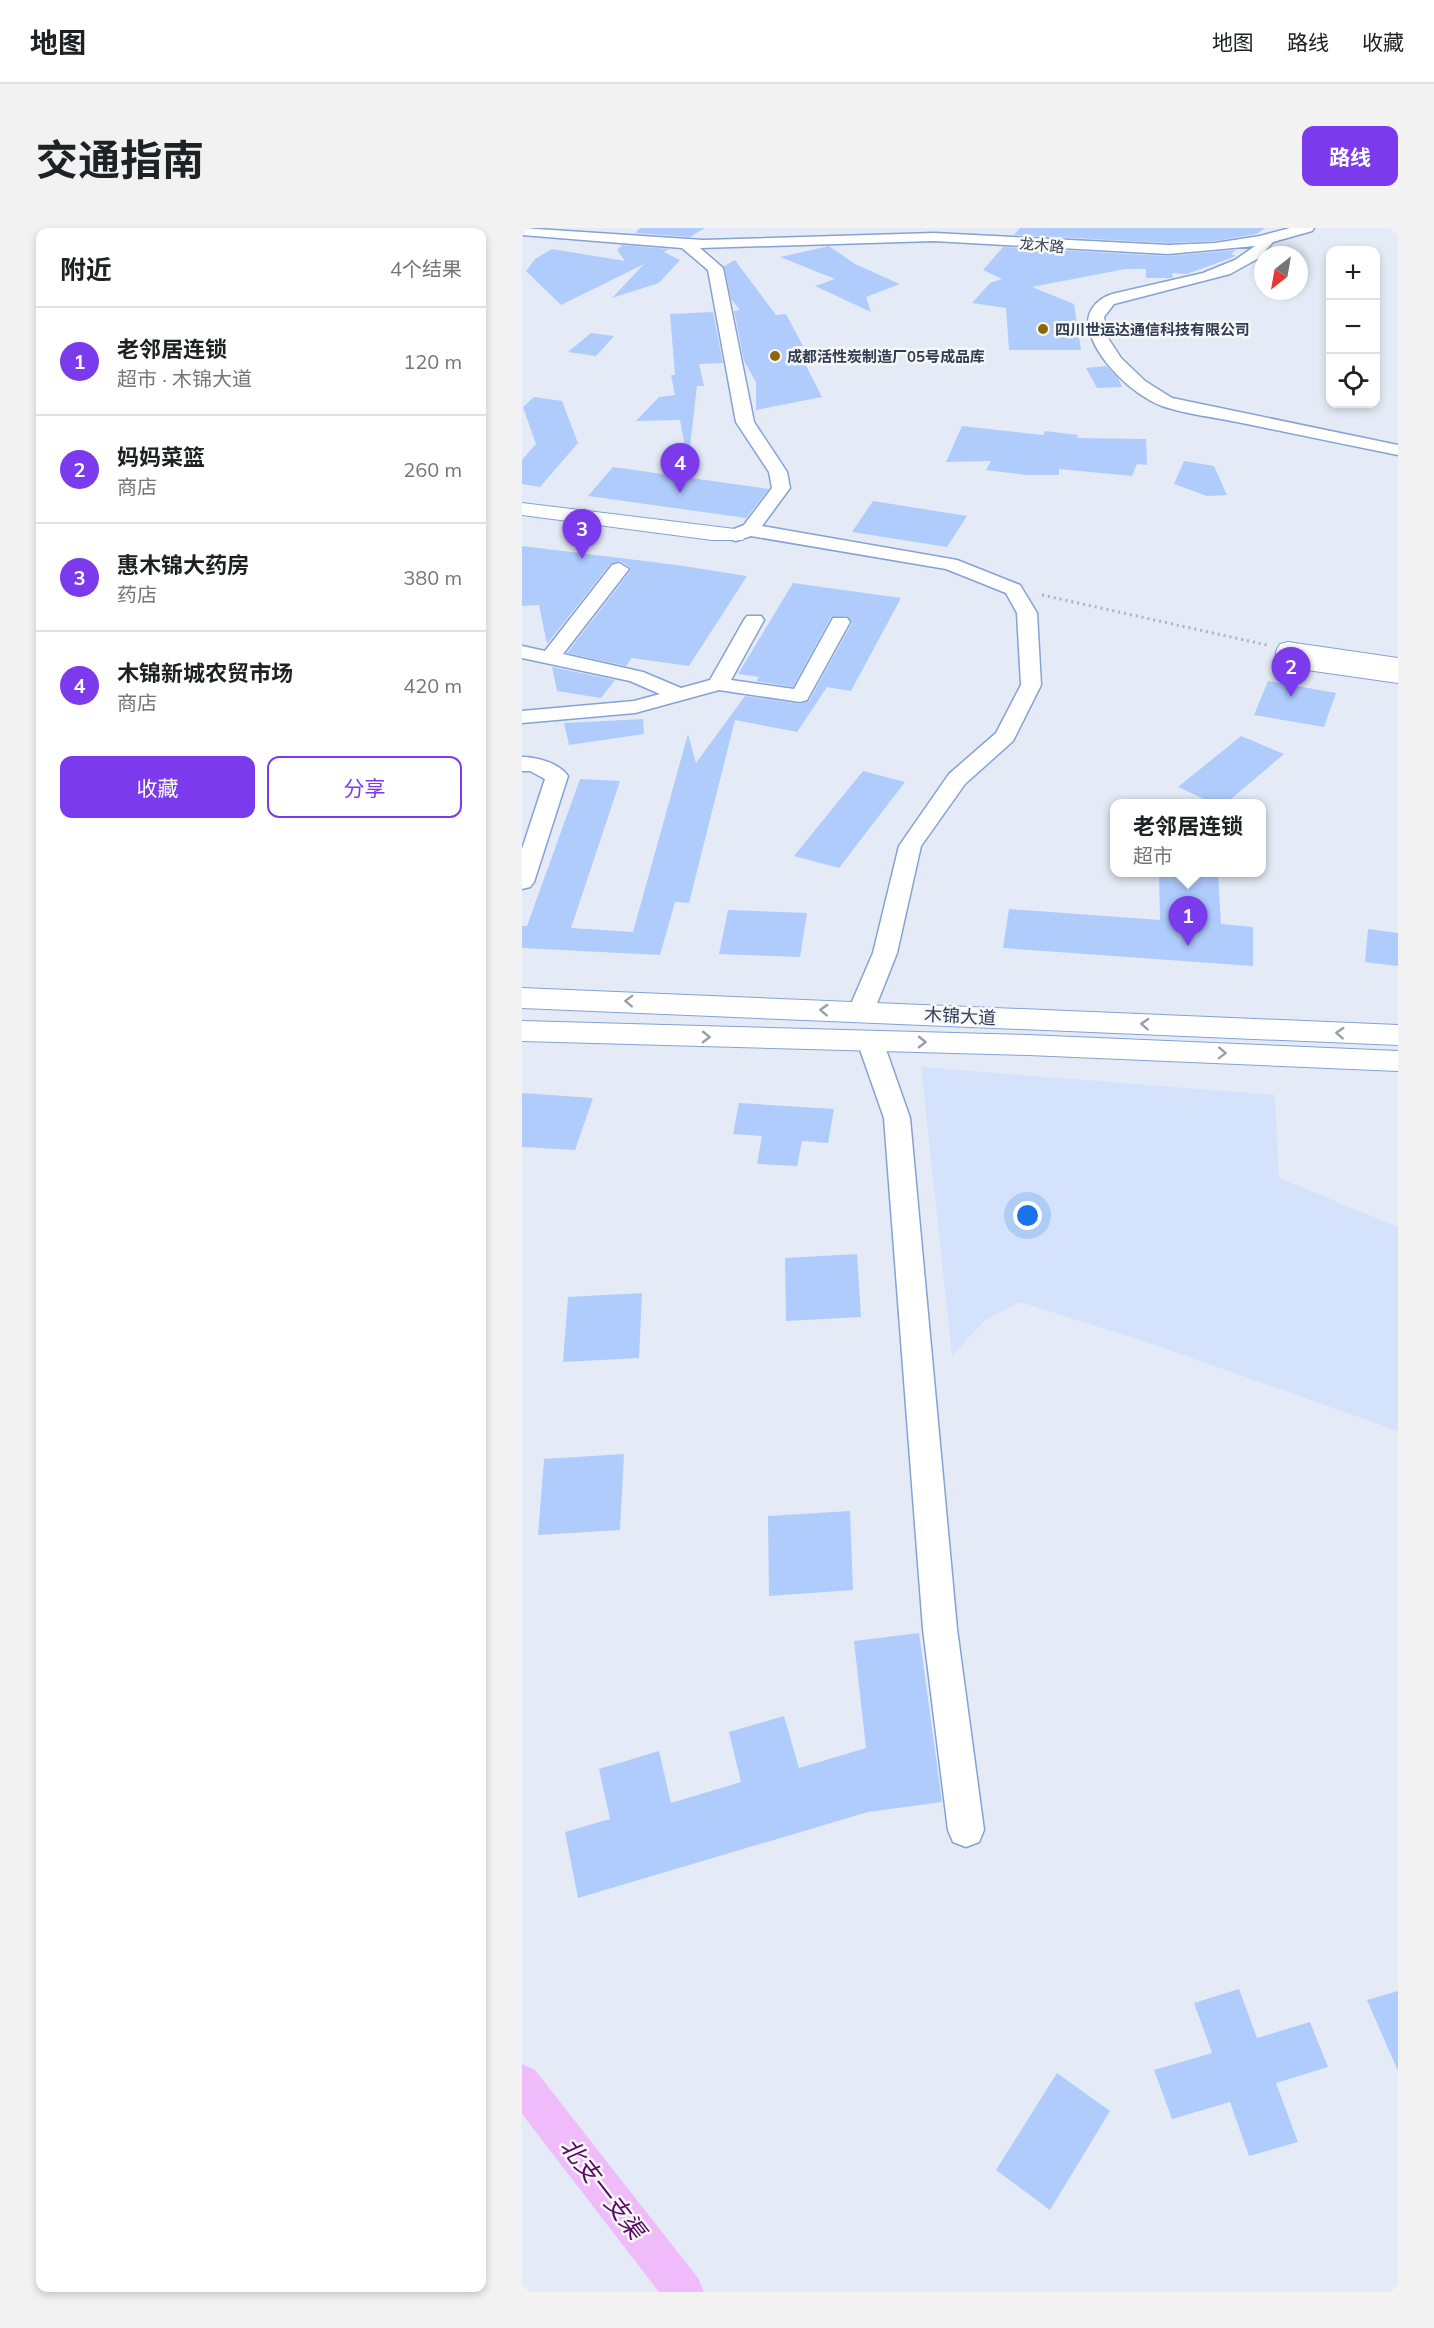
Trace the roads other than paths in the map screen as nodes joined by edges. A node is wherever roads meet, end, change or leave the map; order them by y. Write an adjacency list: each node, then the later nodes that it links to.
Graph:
1 (1307, 228): 3 (street, 龙木路)
2 (522, 231): 4 (street, 龙木路)
3 (1268, 241): 4 (street, 龙木路); 5 (street)
4 (685, 243): 7 (street)
5 (1398, 450)
6 (522, 509): 7 (street)
7 (743, 532): 21 (street)
8 (619, 569): 12 (street)
9 (754, 620): 15 (street)
10 (840, 622): 15 (street)
11 (522, 652): 12 (street)
12 (550, 656): 16 (street)
13 (1398, 665): 14 (street)
14 (1398, 676)
15 (718, 684): 16 (street)
16 (678, 694): 17 (street)
17 (522, 717)
18 (522, 764): 19 (street)
19 (522, 882)
20 (522, 998): 21 (street, 木锦大道, one-way to 20)
21 (861, 1011): 23 (street, 木锦大道, one-way to 21)
22 (522, 1030): 24 (street, 木锦大道, one-way to 24)
23 (1398, 1035)
24 (870, 1041): 25 (street, 木锦大道, one-way to 25); 26 (street)
25 (1398, 1061)
26 (966, 1830)

